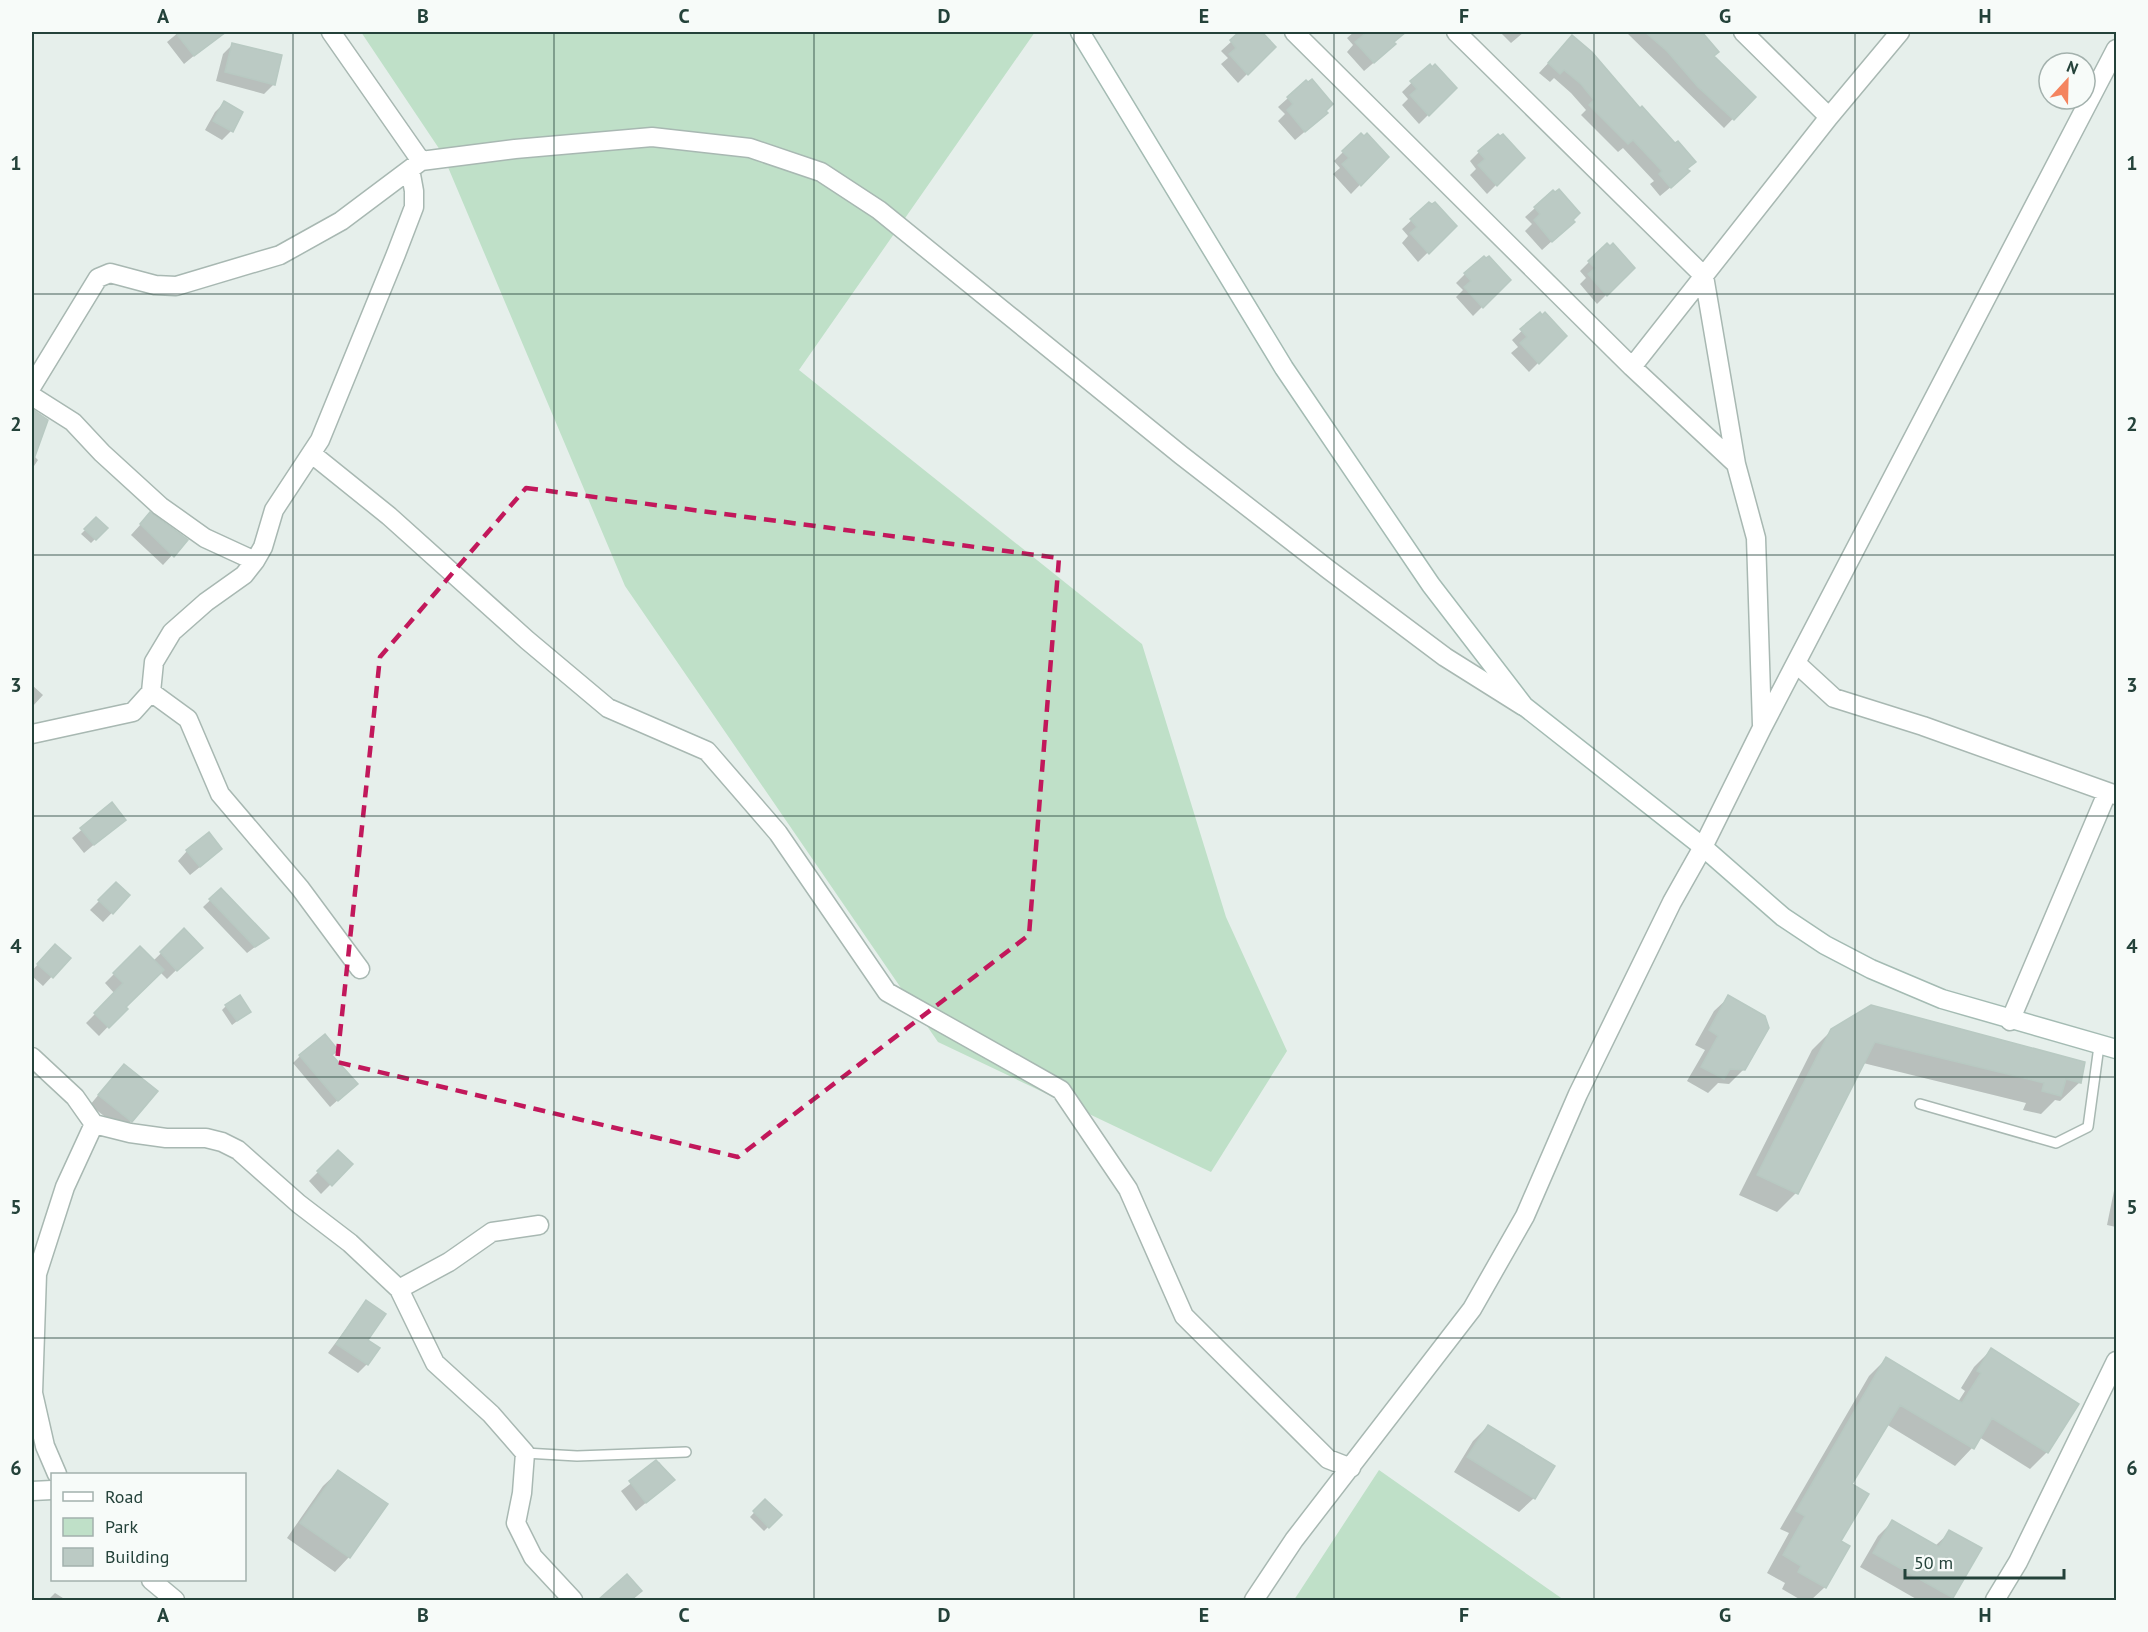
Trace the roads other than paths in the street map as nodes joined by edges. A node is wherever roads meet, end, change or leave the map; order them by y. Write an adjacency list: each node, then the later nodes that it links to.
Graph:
1 (331, 32): 9 (street)
2 (1080, 32): 19 (street)
3 (1294, 32): 11 (street)
4 (1456, 32): 10 (street)
5 (1743, 32): 8 (street)
6 (1900, 32): 8 (street)
7 (2116, 49): 17 (street)
8 (1828, 117): 10 (street)
9 (416, 165): 12 (street); 14 (street); 19 (street)
10 (1704, 276): 11 (street); 15 (street)
11 (1632, 368): 15 (street)
12 (32, 386)
13 (32, 396): 16 (street)
14 (312, 454): 16 (street); 35 (street)
15 (1736, 464): 20 (street)
16 (255, 561): 18 (street)
17 (1797, 664): 20 (street); 22 (street)
18 (151, 692): 21 (street); 24 (street)
19 (1524, 706): 23 (street)
20 (1762, 728): 23 (street)
21 (32, 734)
22 (2112, 794): 25 (street)
23 (1703, 847): 25 (street); 35 (street)
24 (360, 969)
25 (2010, 1021): 26 (street)
26 (2108, 1048): 28 (lane)
27 (32, 1057): 29 (street)
28 (1920, 1104)
29 (94, 1124): 31 (street); 36 (street)
30 (538, 1225): 31 (street)
31 (399, 1290): 34 (street)
32 (2116, 1361): 43 (street)
33 (686, 1452): 34 (lane)
34 (525, 1453): 41 (street)
35 (1351, 1468): 42 (street)
36 (57, 1473)
37 (51, 1490): 38 (street)
38 (32, 1491)
39 (152, 1581): 40 (street)
40 (175, 1600)
41 (573, 1600)
42 (1254, 1600)
43 (1995, 1600)

